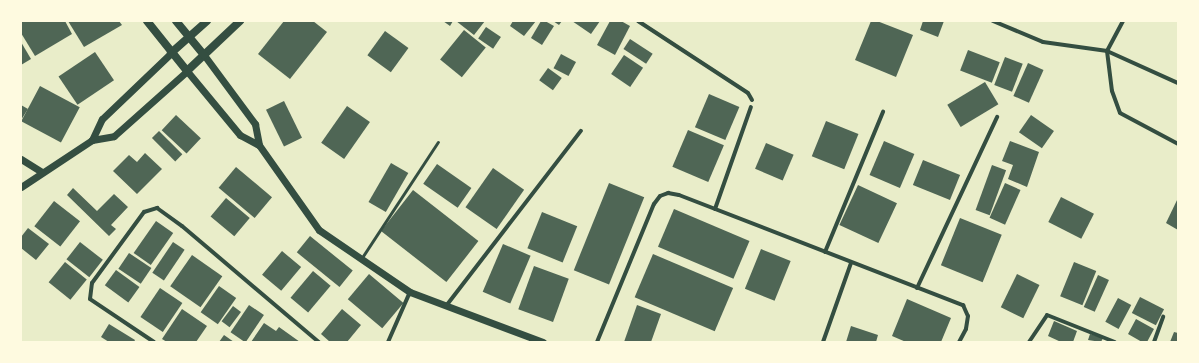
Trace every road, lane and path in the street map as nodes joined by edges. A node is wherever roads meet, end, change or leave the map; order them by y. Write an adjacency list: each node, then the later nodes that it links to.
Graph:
1 (147, 21): 10 (main road)
2 (176, 21): 8 (main road)
3 (207, 21): 8 (main road)
4 (240, 21): 11 (main road)
5 (638, 21): 14 (street)
6 (993, 21): 9 (street)
7 (1123, 21): 9 (street)
8 (188, 38): 10 (main road); 11 (main road)
9 (1107, 51): 13 (street); 21 (street)
10 (171, 53): 12 (main road); 19 (street)
11 (204, 55): 12 (main road); 22 (street)
12 (187, 71): 19 (street); 22 (street)
13 (1178, 83)
14 (752, 100)
15 (751, 107): 26 (street)
16 (883, 112): 27 (street)
17 (997, 118): 30 (street)
18 (581, 131): 32 (street)
19 (92, 140): 24 (street)
20 (438, 142): 28 (lane)
21 (1178, 144)
22 (259, 145): 28 (street)
23 (21, 159): 24 (street)
24 (42, 172): 25 (street)
25 (21, 187)
26 (715, 209): 27 (street); 38 (street)
27 (824, 252): 29 (street)
28 (361, 259): 31 (street)
29 (851, 263): 30 (street); 39 (street)
30 (917, 288): 40 (street)
31 (410, 292): 32 (street); 36 (street)
32 (446, 306): 37 (street)
33 (1163, 317): 43 (street)
34 (154, 342): 35 (street)
35 (319, 342)
36 (388, 342)
37 (543, 342)
38 (597, 342)
39 (823, 342)
40 (959, 342)
41 (1029, 342): 42 (street)
42 (1115, 342)
43 (1154, 342)

